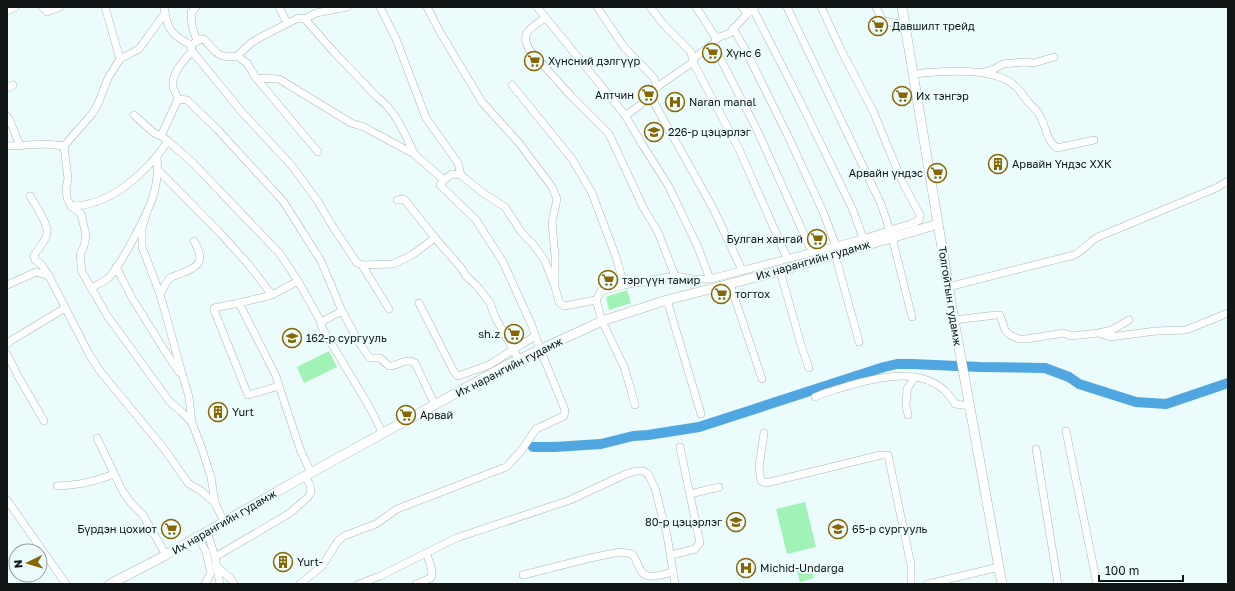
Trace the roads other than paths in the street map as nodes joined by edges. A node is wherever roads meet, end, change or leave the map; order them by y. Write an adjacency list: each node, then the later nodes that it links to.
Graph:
1 (15, 7): 21 (street)
2 (42, 7): 3 (street)
3 (60, 7)
4 (105, 7): 31 (street)
5 (196, 7): 28 (street)
6 (279, 7): 24 (street)
7 (347, 7): 22 (street)
8 (380, 7): 53 (street)
9 (427, 7): 80 (street)
10 (537, 7): 23 (street)
11 (597, 7): 37 (street)
12 (650, 7): 32 (street)
13 (696, 7): 27 (street)
14 (742, 7): 20 (street)
15 (787, 7): 62 (street)
16 (821, 7): 61 (street)
17 (876, 7): 25 (street)
18 (902, 7): 25 (main road, Толгойтын гудамж)
19 (164, 10): 28 (street); 31 (street)
20 (752, 10): 26 (street); 65 (street)
21 (7, 11)
22 (305, 18): 24 (street); 50 (street)
23 (546, 18): 42 (street); 74 (street)
24 (287, 23): 29 (street)
25 (905, 25): 34 (main road, Толгойтын гудамж)
26 (733, 28): 27 (street); 66 (street)
27 (715, 41): 32 (street); 67 (street)
28 (193, 46): 29 (street); 39 (street); 69 (street)
29 (237, 56): 35 (street)
30 (1054, 57): 33 (street)
31 (120, 59): 48 (street)
32 (693, 62): 37 (street); 68 (street)
33 (982, 73): 34 (street); 44 (street)
34 (914, 74): 60 (main road, Толгойтын гудамж)
35 (256, 78): 49 (street); 50 (street)
36 (512, 85): 79 (street)
37 (657, 87): 38 (street)
38 (653, 98): 42 (street); 71 (street)
39 (178, 99): 43 (street); 91 (street)
40 (134, 115): 43 (street)
41 (7, 116): 47 (street)
42 (625, 116): 75 (street)
43 (161, 136): 45 (street)
44 (1094, 140)
45 (168, 141): 51 (street); 76 (street)
46 (7, 146): 47 (street)
47 (20, 146): 48 (street)
48 (64, 146): 58 (street)
49 (318, 152)
50 (414, 154): 54 (street)
51 (157, 157): 52 (street); 58 (street)
52 (158, 170): 59 (street); 84 (street)
53 (462, 175): 54 (street); 80 (street)
54 (444, 180): 99 (street)
55 (1228, 181): 81 (street)
56 (30, 196): 73 (street)
57 (397, 200): 63 (street)
58 (71, 206): 82 (street)
59 (147, 212): 70 (street); 83 (street)
60 (938, 224): 61 (main road, Их нарангийн гудамж); 81 (main road, Толгойтын гудамж)
61 (915, 226): 62 (main road, Их нарангийн гудамж)
62 (891, 233): 65 (main road, Их нарангийн гудамж); 93 (street)
63 (435, 238): 69 (street); 103 (street)
64 (194, 241): 83 (street)
65 (864, 242): 66 (main road, Их нарангийн гудамж)
66 (836, 251): 67 (street); 72 (main road, Их нарангийн гудамж); 100 (street)
67 (812, 252): 68 (street)
68 (787, 258): 71 (street)
69 (362, 265): 90 (street)
70 (116, 267): 82 (street); 109 (street)
71 (742, 270): 75 (street)
72 (780, 270): 77 (main road, Их нарангийн гудамж); 107 (street)
73 (48, 276): 78 (street); 89 (street)
74 (675, 276): 75 (street); 79 (street)
75 (710, 279)
76 (298, 281): 84 (street); 97 (street)
77 (730, 284): 86 (main road, Их нарангийн гудамж); 111 (street)
78 (7, 285)
79 (624, 285): 85 (street)
80 (555, 287): 85 (street)
81 (948, 287): 94 (main road, Толгойтын гудамж)
82 (91, 288): 120 (street)
83 (160, 294): 109 (street)
84 (272, 295): 87 (street)
85 (596, 300): 96 (street)
86 (667, 300): 96 (main road, Их нарангийн гудамж); 117 (street)
87 (239, 303): 112 (street); 112 (street)
88 (420, 303): 106 (street)
89 (65, 308): 101 (street); 133 (street)
90 (388, 310)
91 (342, 311): 97 (street); 115 (street)
92 (1228, 313): 98 (street)
93 (912, 317)
94 (954, 320): 98 (street); 114 (main road, Толгойтын гудамж)
95 (1129, 320): 98 (street)
96 (602, 321): 102 (main road, Их нарангийн гудамж); 116 (street)
97 (322, 322): 123 (street)
98 (1098, 333)
99 (535, 336): 102 (street); 103 (street)
100 (859, 342)
101 (7, 344)
102 (540, 349): 105 (main road, Их нарангийн гудамж); 150 (street)
103 (513, 350): 105 (street); 106 (street)
104 (7, 354): 119 (street)
105 (519, 360): 108 (main road, Их нарангийн гудамж)
106 (489, 364): 108 (street)
107 (809, 368)
108 (493, 373): 115 (main road, Их нарангийн гудамж)
109 (183, 377): 120 (street)
110 (915, 377): 113 (street); 114 (street); 118 (street)
111 (762, 379)
112 (279, 386): 128 (street)
113 (815, 397)
114 (969, 402): 142 (main road, Толгойтын гудамж)
115 (435, 405): 123 (main road, Их нарангийн гудамж)
116 (635, 405)
117 (701, 414)
118 (908, 415)
119 (44, 421)
120 (192, 423): 133 (street)
121 (1066, 431): 158 (street)
122 (764, 433): 154 (street)
123 (383, 434): 128 (main road, Их нарангийн гудамж)
124 (97, 438): 127 (street)
125 (680, 447): 131 (street)
126 (1036, 449): 157 (street)
127 (114, 474): 129 (street); 138 (street)
128 (308, 475): 134 (main road, Их нарангийн гудамж); 140 (street)
129 (57, 486)
130 (719, 487): 131 (street)
131 (690, 494): 139 (street)
132 (7, 500): 145 (street)
133 (215, 503): 134 (street)
134 (224, 522): 135 (main road, Их нарангийн гудамж)
135 (208, 531): 138 (main road, Их нарангийн гудамж); 140 (street)
136 (202, 544): 147 (street)
137 (426, 553): 139 (street); 151 (street); 152 (street)
138 (166, 555): 146 (main road, Их нарангийн гудамж)
139 (670, 555): 143 (street)
140 (215, 557): 141 (street)
141 (216, 566): 148 (street); 149 (street)
142 (999, 567): 155 (street); 156 (main road, Толгойтын гудамж)
143 (673, 572): 144 (street); 153 (street)
144 (523, 575)
145 (66, 584)
146 (110, 584)
147 (204, 584)
148 (220, 584)
149 (234, 584)
150 (300, 584)
151 (359, 584)
152 (416, 584)
153 (675, 584)
154 (911, 584)
155 (928, 584)
156 (1002, 584)
157 (1058, 584)
158 (1097, 584)

